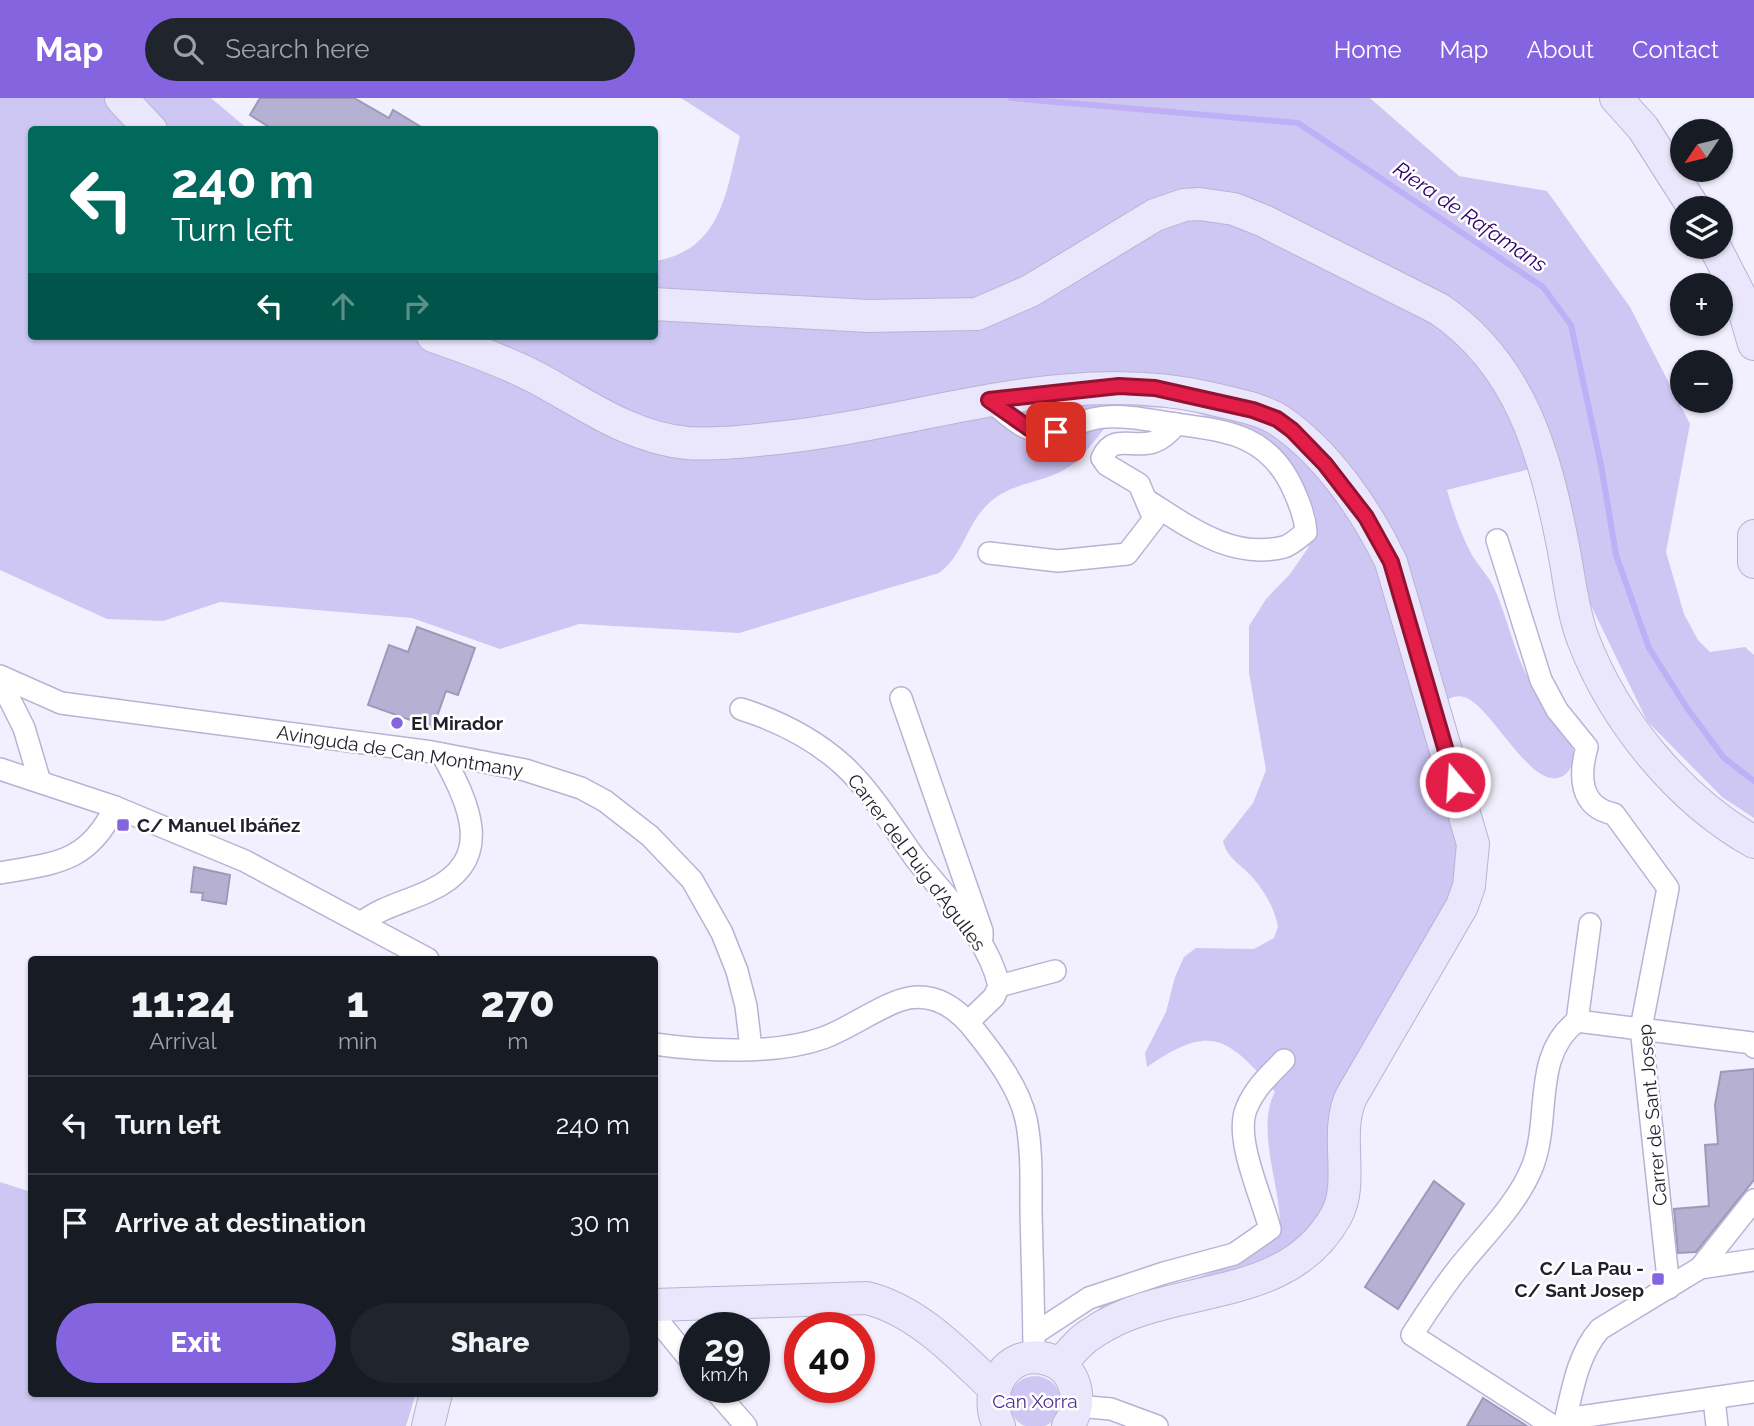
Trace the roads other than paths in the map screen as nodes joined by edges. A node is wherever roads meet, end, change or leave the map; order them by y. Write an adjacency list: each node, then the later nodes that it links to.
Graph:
1 (121, 98): 3 (street)
2 (1616, 98): 4 (street)
3 (147, 126)
4 (1686, 196)
5 (1721, 259): 8 (street)
6 (658, 304): 25 (street)
7 (443, 340): 9 (street)
8 (1754, 344)
9 (989, 400): 10 (street); 47 (street)
10 (1176, 424): 11 (street); 11 (street)
11 (1148, 501): 14 (street)
12 (1754, 536): 15 (street)
13 (1497, 540): 35 (street, Carrer de Sant Josep)
14 (989, 553)
15 (1754, 562)
16 (0, 678): 18 (street, Avinguda de Can Montmany); 20 (street, Avinguda de Can Montmany)
17 (901, 698): 29 (street)
18 (61, 703): 20 (street); 21 (street, Avinguda de Can Montmany)
19 (741, 709): 29 (street, Carrer del Puig d'Agulles)
20 (24, 728): 23 (street, Avinguda de Can Montmany)
21 (442, 754): 27 (street); 38 (street, Avinguda de Can Montmany)
22 (0, 769): 23 (street)
23 (40, 782): 24 (street)
24 (115, 807): 26 (street); 27 (street)
25 (1754, 842)
26 (0, 873)
27 (361, 923): 30 (street)
28 (1590, 924): 33 (street)
29 (981, 944): 32 (street, Carrer del Puig d'Agulles)
30 (422, 956)
31 (1055, 971): 32 (street)
32 (999, 986): 34 (street)
33 (1577, 1021): 35 (street); 54 (street)
34 (968, 1022): 38 (street); 47 (street)
35 (1641, 1028): 37 (street); 43 (street, Carrer de Sant Josep)
36 (658, 1044): 38 (street)
37 (1754, 1047)
38 (751, 1048)
39 (1284, 1060): 47 (street)
40 (1754, 1200): 42 (street)
41 (1754, 1261): 42 (street)
42 (1700, 1268): 43 (street)
43 (1669, 1288): 54 (street)
44 (658, 1305): 48 (street)
45 (658, 1321): 46 (street)
46 (679, 1346)
47 (1043, 1352): 48 (street); 53 (street)
48 (994, 1388): 57 (street)
49 (1754, 1392): 51 (street)
50 (435, 1397): 55 (street)
51 (1714, 1399): 54 (street); 59 (street)
52 (726, 1403): 56 (street)
53 (1073, 1416): 58 (street)
54 (1561, 1424)
55 (428, 1426)
56 (746, 1426)
57 (999, 1426)
58 (1157, 1426)
59 (1717, 1426)

